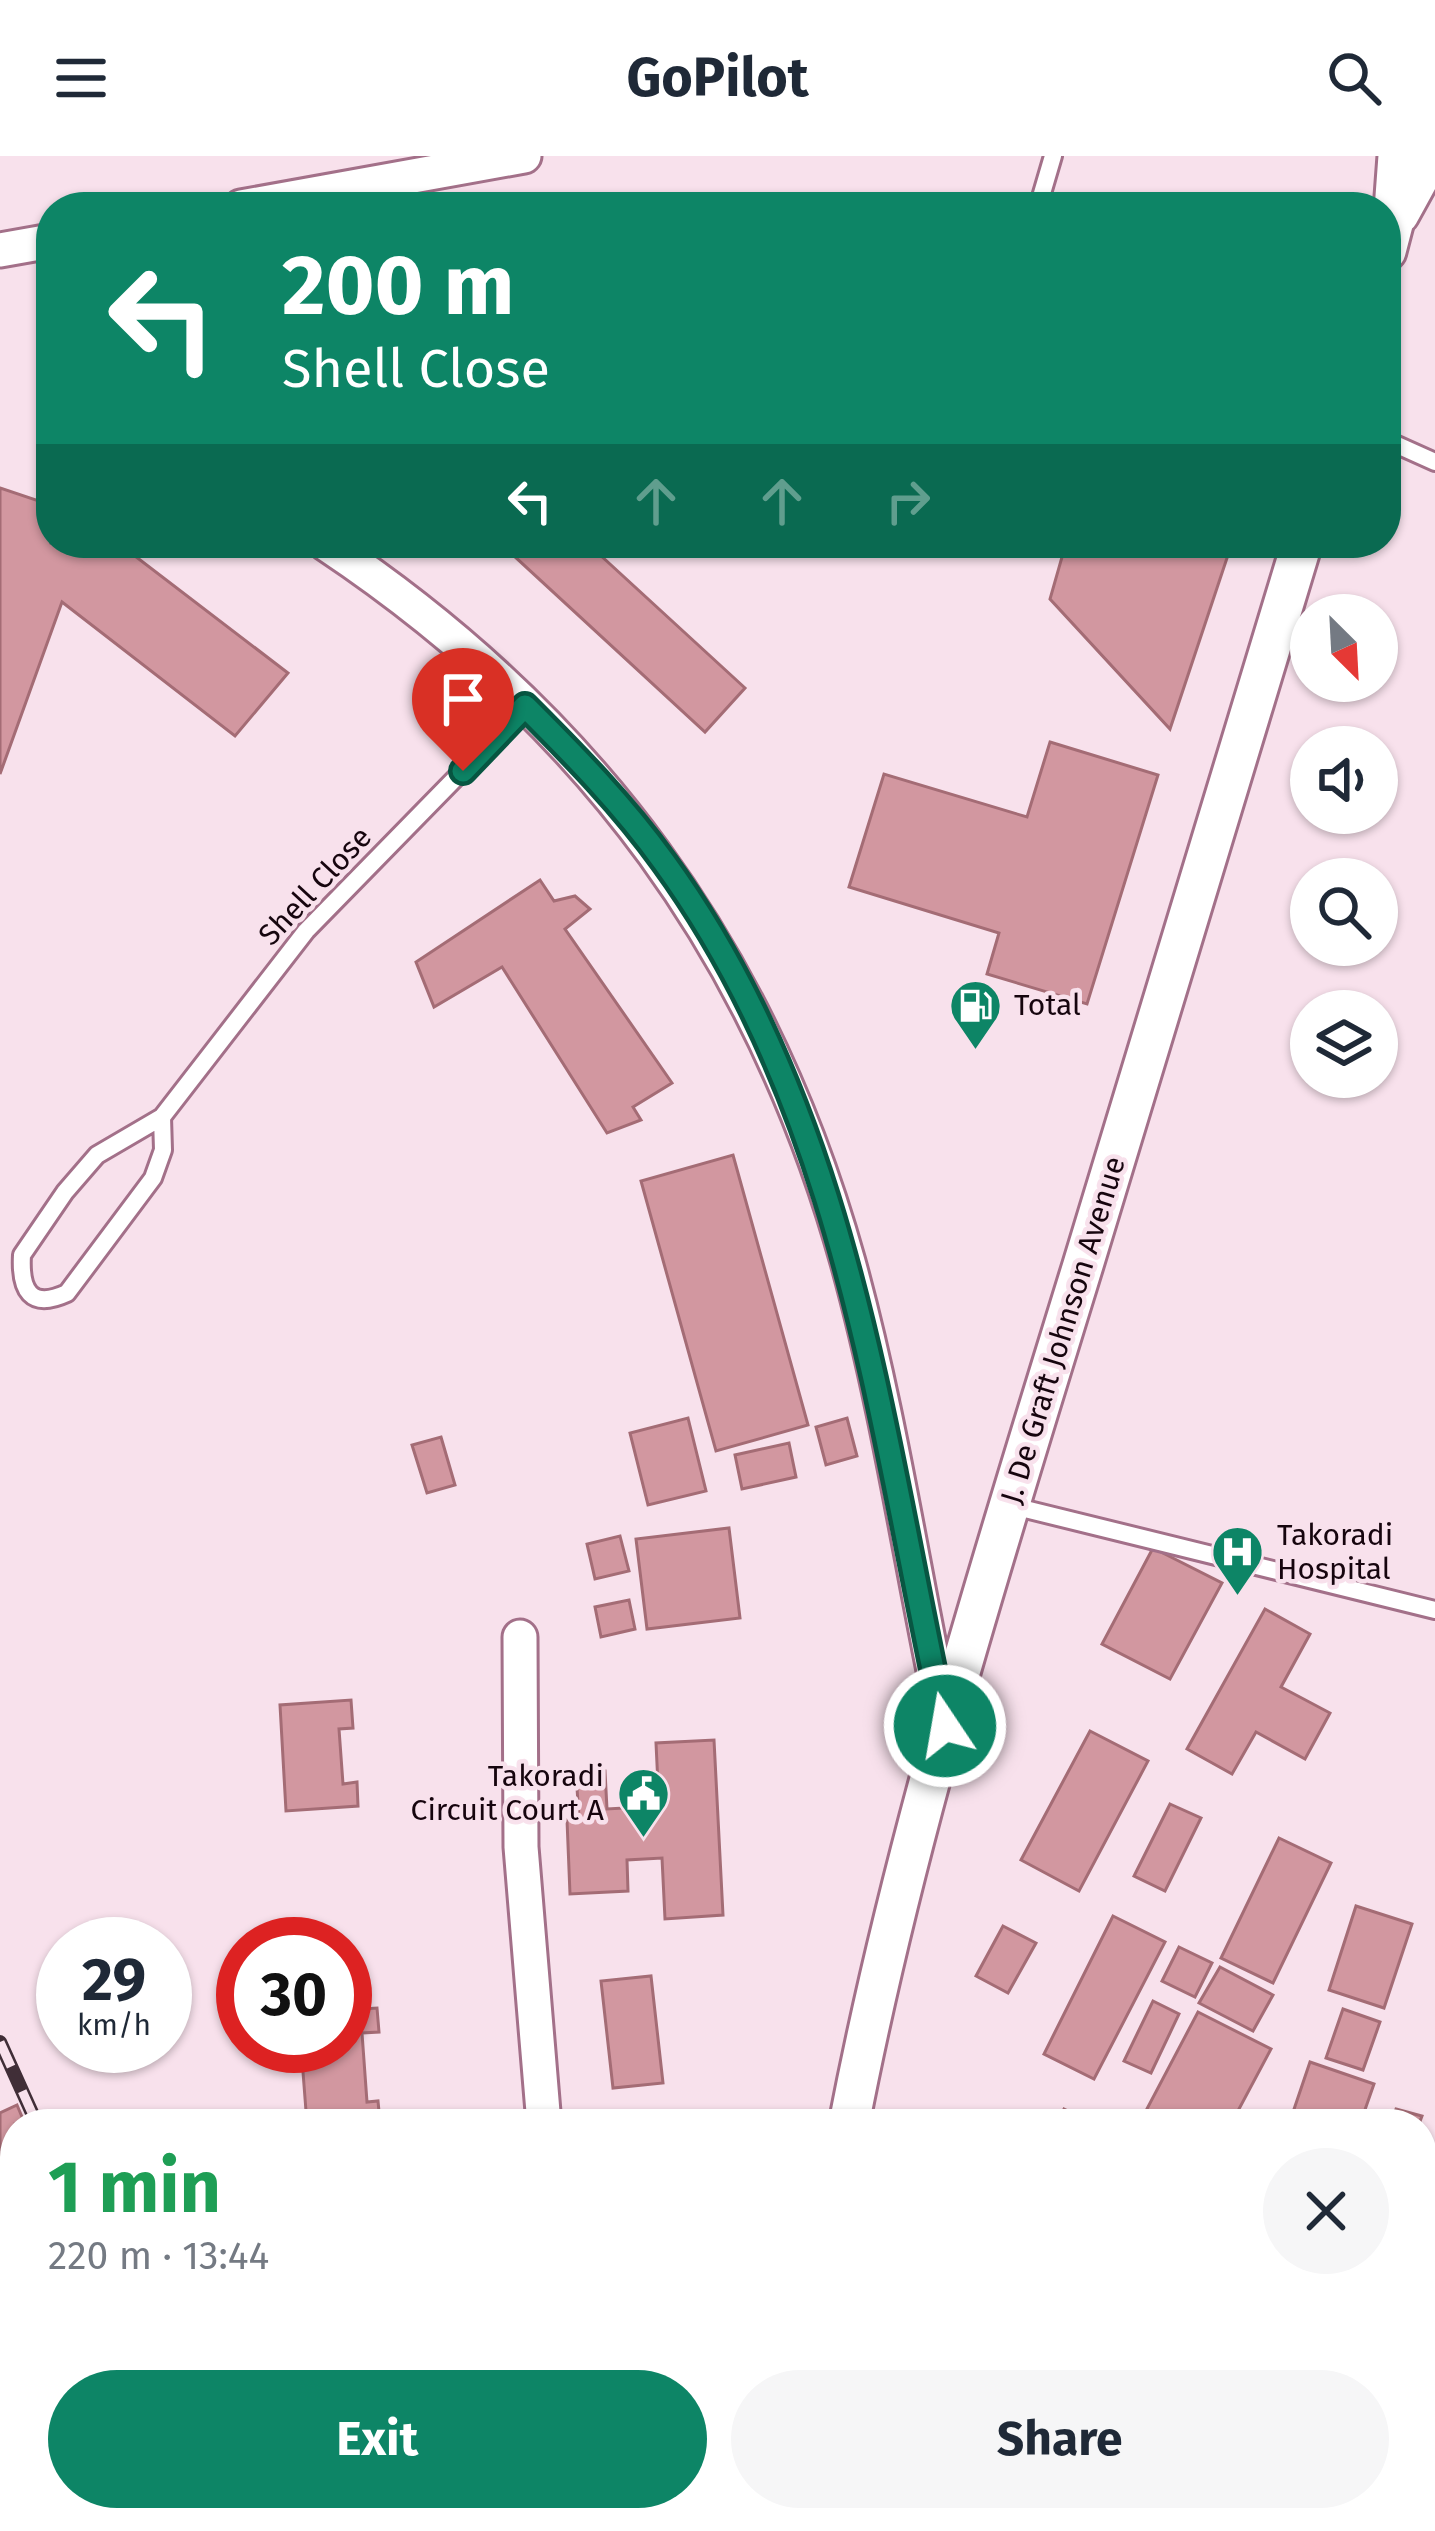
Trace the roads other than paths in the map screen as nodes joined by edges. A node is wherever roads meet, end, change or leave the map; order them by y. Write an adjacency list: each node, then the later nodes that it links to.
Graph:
1 (524, 156): 5 (street)
2 (1054, 156): 7 (lane)
3 (1398, 156): 8 (street)
4 (1430, 156): 9 (street)
5 (432, 165): 6 (street)
6 (309, 192)
7 (1043, 192)
8 (1394, 192)
9 (1401, 215)
10 (36, 244): 11 (street)
11 (0, 250)
12 (1401, 447): 13 (lane)
13 (1435, 462)
14 (348, 558): 16 (street)
15 (1297, 558): 18 (street, J. De Graft Johnson Avenue)
16 (525, 706): 17 (lane, Shell Close); 21 (street)
17 (162, 1117): 17 (lane, Shell Close)
18 (1009, 1504): 19 (lane); 21 (street, J. De Graft Johnson Avenue)
19 (1435, 1610)
20 (520, 1637): 22 (street)
21 (945, 1726): 23 (street, J. De Graft Johnson Avenue)
22 (543, 2109)
23 (852, 2109)

